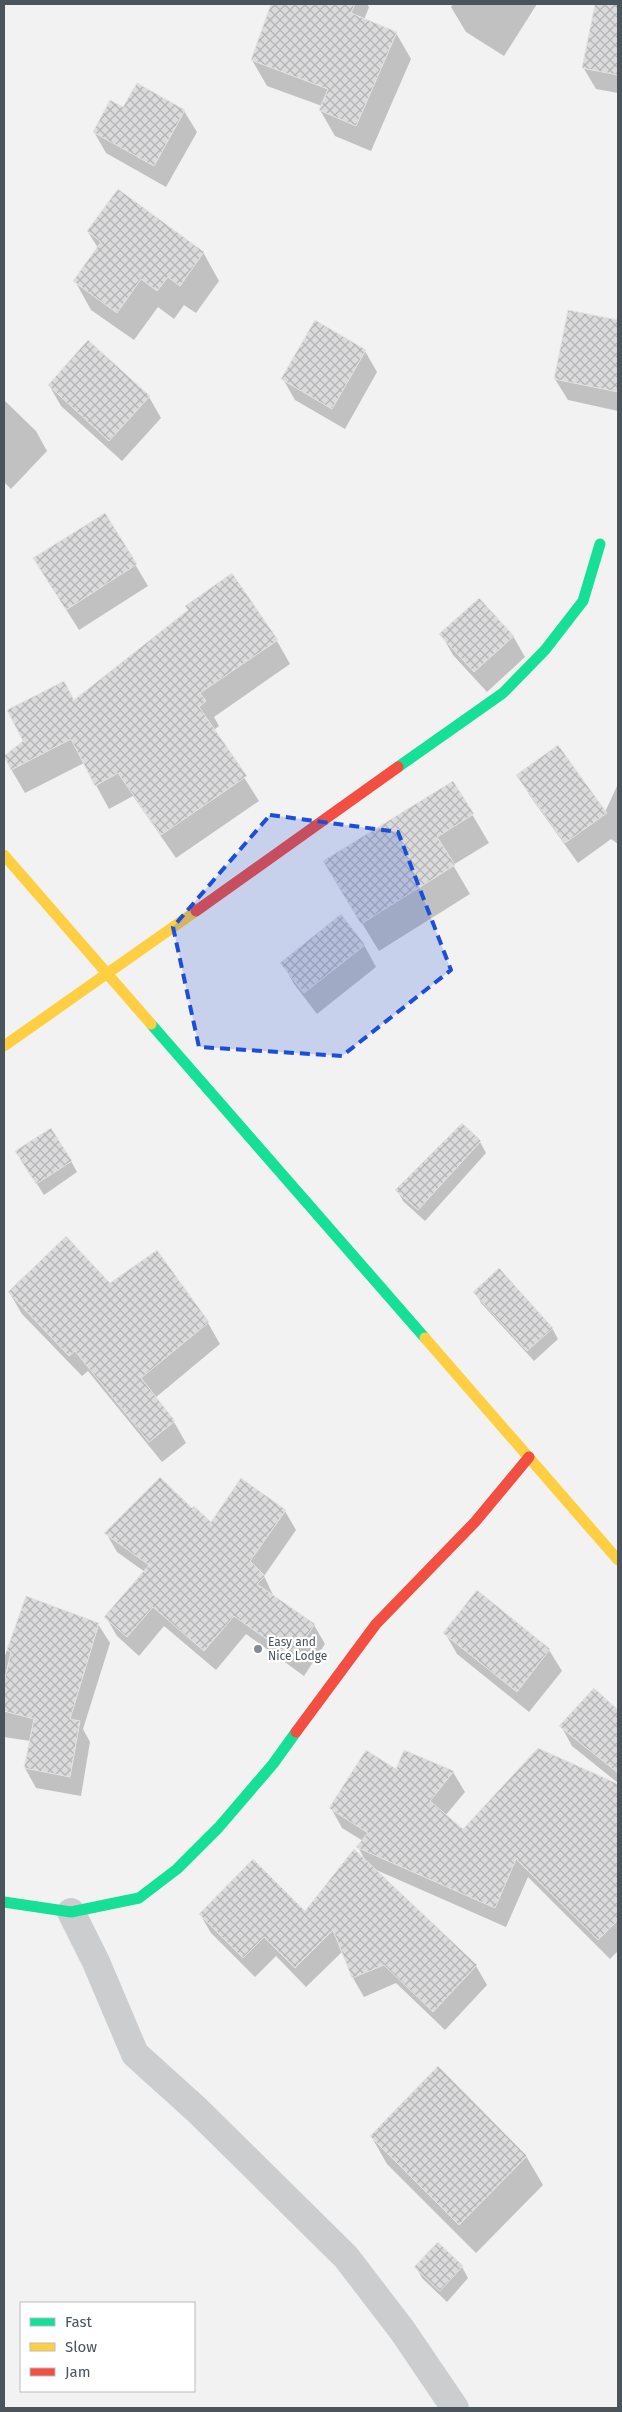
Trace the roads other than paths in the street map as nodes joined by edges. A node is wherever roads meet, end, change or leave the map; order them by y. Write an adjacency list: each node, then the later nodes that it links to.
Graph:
1 (600, 544): 3 (street)
2 (4, 855): 3 (street)
3 (106, 972): 4 (street); 5 (street)
4 (4, 1046)
5 (529, 1457): 6 (street); 8 (street)
6 (618, 1560)
7 (4, 1902): 8 (street)
8 (71, 1912): 9 (street)
9 (455, 2408)

